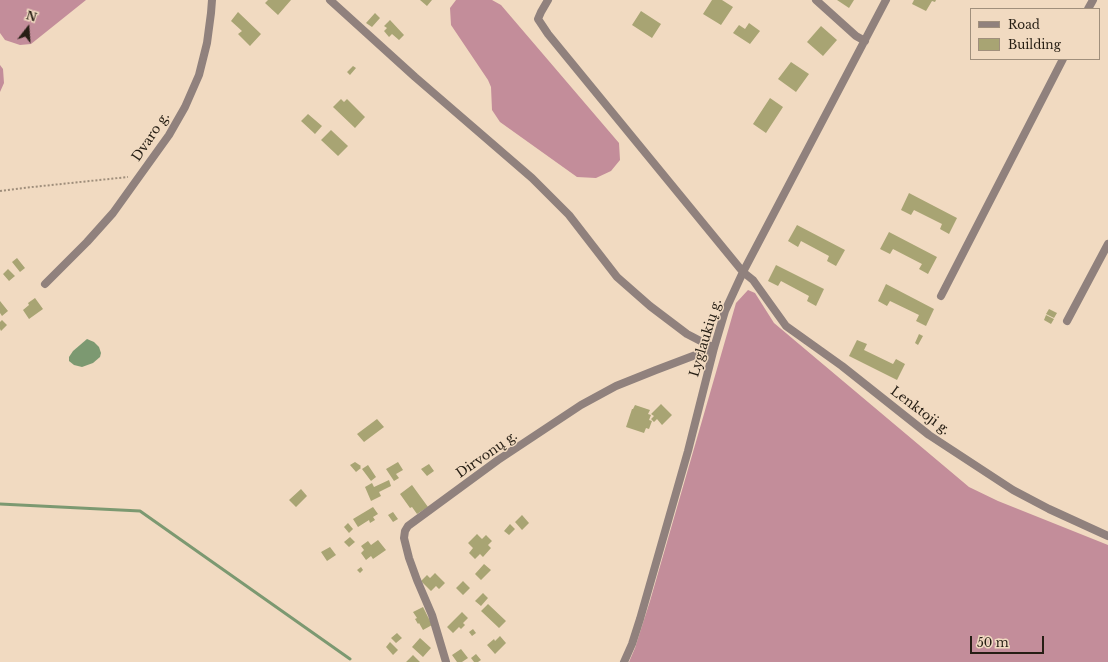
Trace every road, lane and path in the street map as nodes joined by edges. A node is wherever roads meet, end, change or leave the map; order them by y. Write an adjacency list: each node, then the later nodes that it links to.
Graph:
1 (212, 0): 8 (street, Dvaro g.)
2 (330, 0): 15 (street)
3 (548, 0): 11 (street, Lenktoji g.)
4 (816, 0): 6 (street)
5 (886, 0): 6 (street, Lyglaukių g.)
6 (865, 41): 11 (street, Lyglaukių g.)
7 (1062, 60): 13 (street)
8 (140, 176): 9 (path, Dvaro g.); 12 (street)
9 (0, 192)
10 (1108, 244): 14 (street)
11 (743, 272): 15 (street, Lyglaukių g.); 16 (street, Lenktoji g.)
12 (45, 284)
13 (941, 296)
14 (1067, 321)
15 (714, 348): 17 (street, Dirvonų g.); 18 (street, Lyglaukių g.)
16 (1108, 536)
17 (446, 662)
18 (624, 662)

